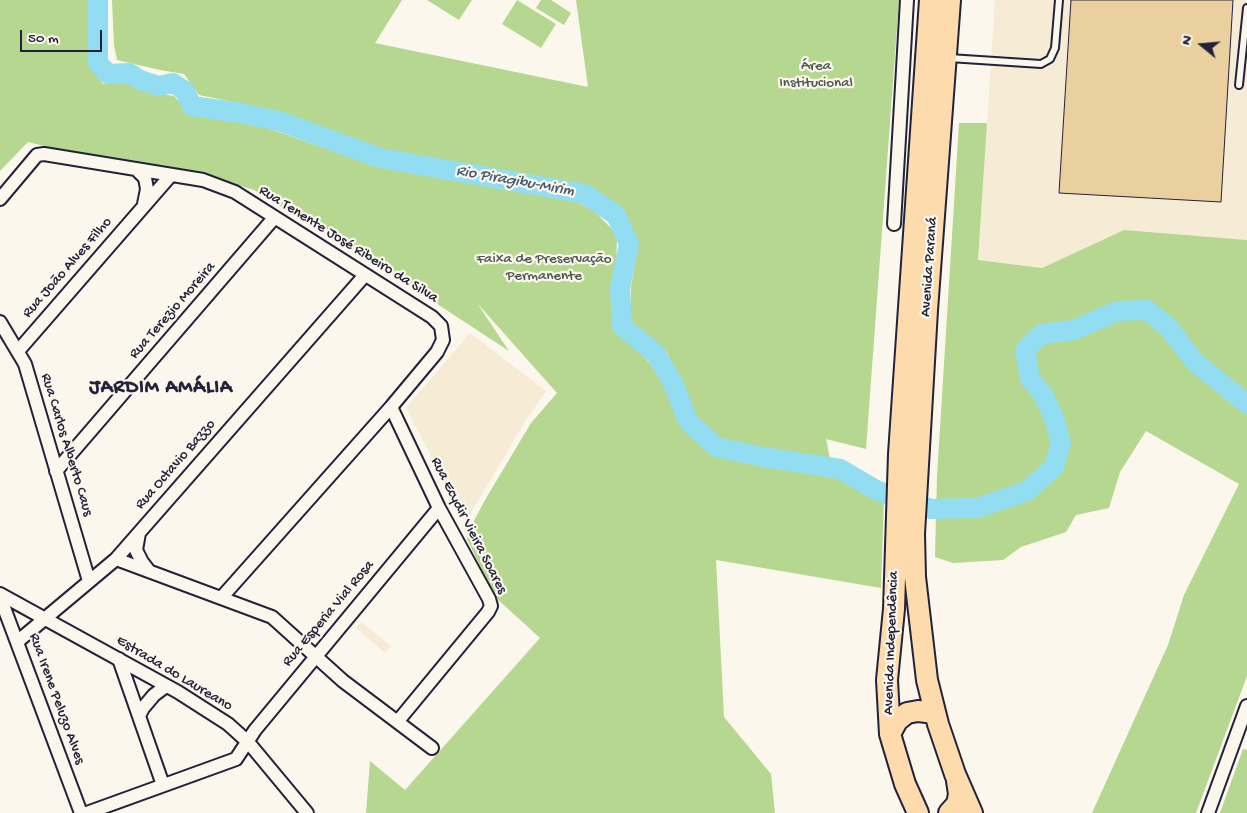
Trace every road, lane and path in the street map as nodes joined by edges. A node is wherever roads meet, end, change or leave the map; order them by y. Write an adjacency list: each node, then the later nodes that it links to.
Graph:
1 (907, 0): 13 (street)
2 (930, 0): 20 (main road, Avenida Paraná)
3 (950, 0): 6 (main road, Avenida Paraná)
4 (1059, 0): 6 (lane)
5 (1247, 8): 7 (lane)
6 (946, 57): 20 (main road, Avenida Paraná)
7 (1240, 85)
8 (137, 170): 9 (street, Rua Tenente José Ribeiro da Silva); 10 (street, Rua Tenente José Ribeiro da Silva); 11 (street)
9 (171, 175): 11 (street, Rua João Alves Filho); 12 (street, Rua Tenente José Ribeiro da Silva)
10 (0, 199)
11 (143, 207): 16 (street, Rua João Alves Filho)
12 (274, 218): 14 (street, Rua Tenente José Ribeiro da Silva); 18 (street, Rua Terezio Moreira)
13 (894, 224)
14 (365, 275): 17 (street, Rua Tenente José Ribeiro da Silva); 21 (street, Rua Octavio Bazzo)
15 (0, 322): 16 (street, Rua Carlos Alberto Caus)
16 (18, 351): 18 (street, Rua Carlos Alberto Caus)
17 (391, 407): 19 (street, Rua Ecydir Vieira Soares); 26 (street, Rua Tenente José Ribeiro da Silva)
18 (56, 471): 24 (street, Rua Carlos Alberto Caus)
19 (439, 508): 31 (street, Rua Esperia Vial Rosa); 37 (street, Rua Ecydir Vieira Soares)
20 (905, 531): 35 (main road, Avenida Independência); 38 (main road, Avenida Independência)
21 (139, 533): 22 (street, Rua Octavio Bazzo); 23 (street)
22 (116, 559): 23 (street); 24 (street, Rua Octavio Bazzo)
23 (149, 571): 26 (street)
24 (89, 581): 27 (street, Rua Octavio Bazzo)
25 (0, 596): 28 (street, Estrada do Laureano); 30 (street, Rua Irene Peluzo Alves)
26 (222, 597): 31 (street)
27 (65, 602): 28 (street, Rua Octavio Bazzo); 29 (street)
28 (46, 619): 29 (street, Estrada do Laureano); 30 (street, Rua Octavio Bazzo)
29 (66, 629): 32 (street, Estrada do Laureano)
30 (17, 642): 44 (street, Rua Irene Peluzo Alves)
31 (315, 656): 37 (street); 39 (street, Rua Esperia Vial Rosa)
32 (119, 659): 33 (street, Estrada do Laureano); 36 (street)
33 (166, 686): 36 (street); 39 (street, Estrada do Laureano)
34 (1247, 706): 49 (street)
35 (935, 713): 38 (main road); 41 (main road, Avenida Independência)
36 (139, 716): 42 (street)
37 (398, 721): 40 (street)
38 (890, 734): 43 (main road, Avenida Independência)
39 (248, 742): 42 (street, Rua Esperia Vial Rosa); 46 (street, Estrada do Laureano)
40 (432, 748)
41 (955, 774): 47 (main road); 48 (main road, Avenida Independência)
42 (163, 785): 45 (street, Rua Esperia Vial Rosa)
43 (918, 811)
44 (81, 813)
45 (87, 813)
46 (307, 813)
47 (949, 813)
48 (972, 813)
49 (1208, 813)

